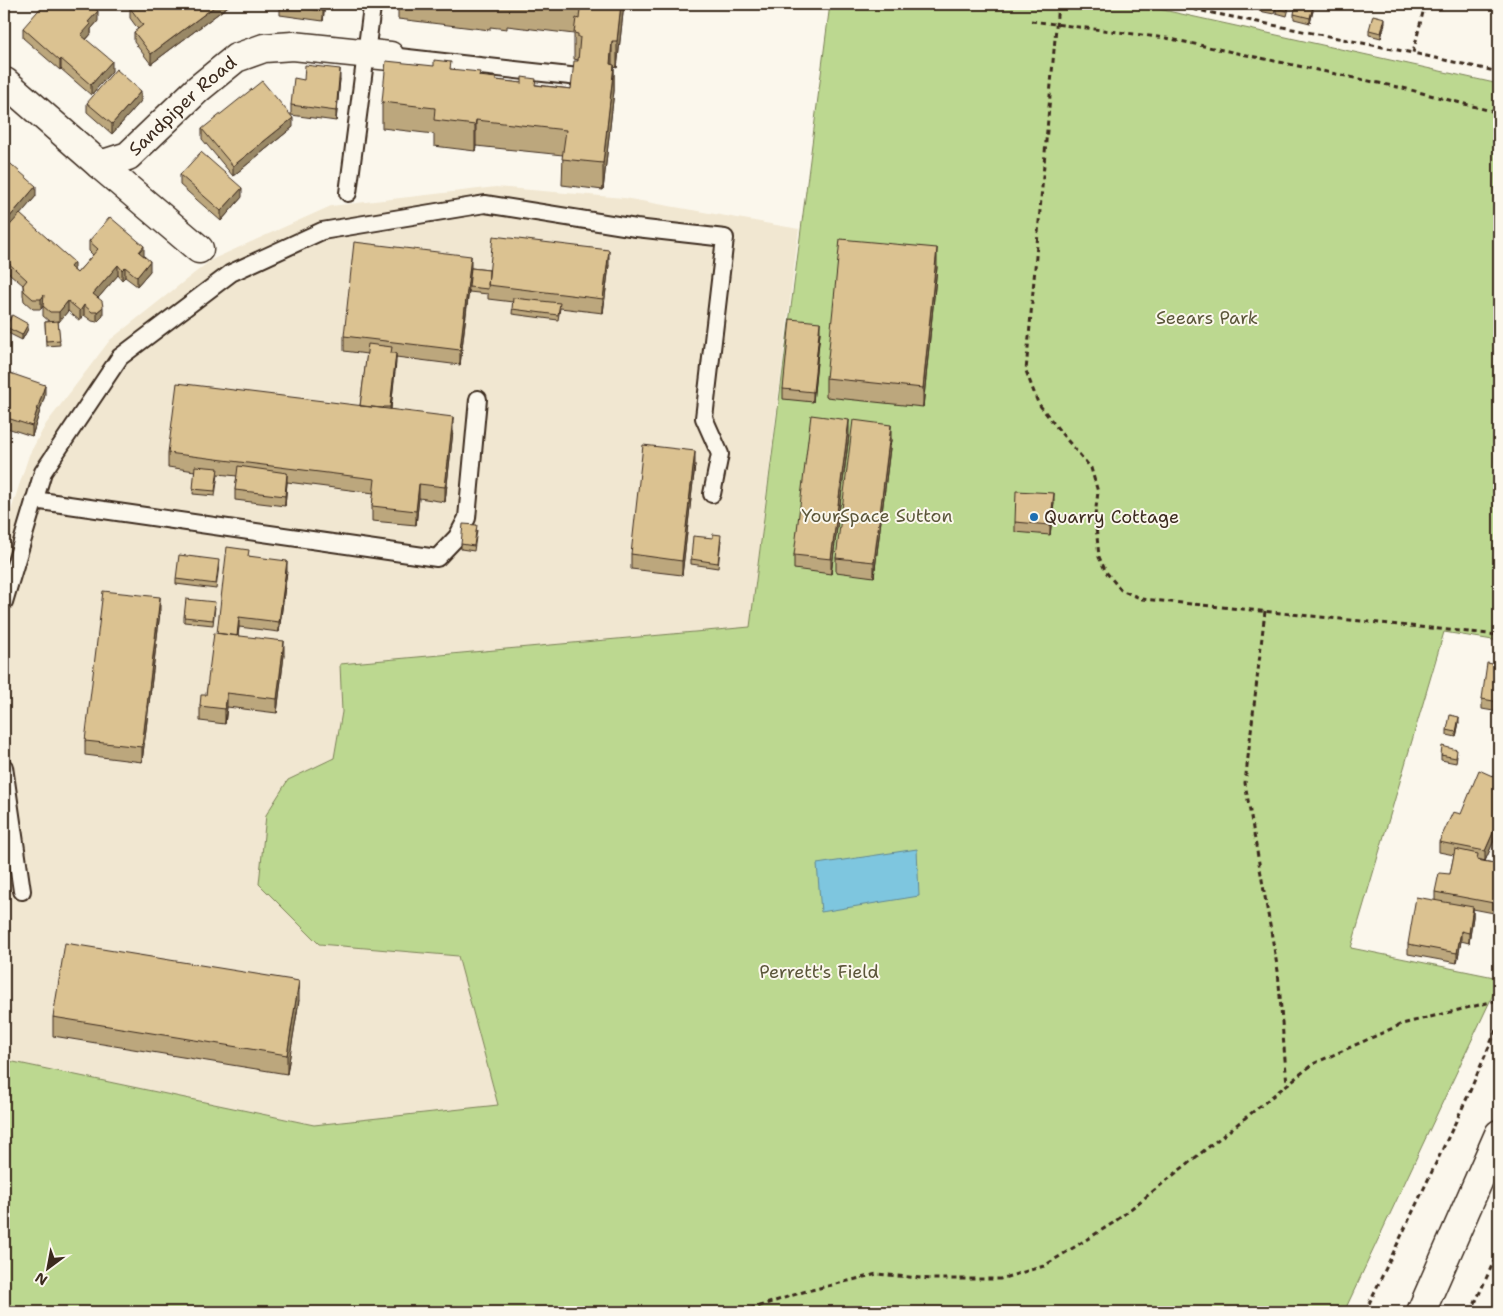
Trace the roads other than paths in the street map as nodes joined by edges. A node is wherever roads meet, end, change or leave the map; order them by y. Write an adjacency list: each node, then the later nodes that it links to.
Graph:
1 (370, 4): 2 (lane)
2 (378, 54): 3 (lane); 5 (main road, Sandpiper Road); 6 (lane)
3 (579, 77)
4 (4, 82): 5 (main road)
5 (100, 165): 7 (main road)
6 (348, 193)
7 (199, 250)
8 (478, 399): 10 (lane)
9 (712, 494): 10 (lane)
10 (34, 500): 11 (lane)
11 (4, 602)
12 (4, 768): 13 (lane)
13 (22, 891)
14 (1499, 1134): 15 (main road)
15 (1421, 1312)

